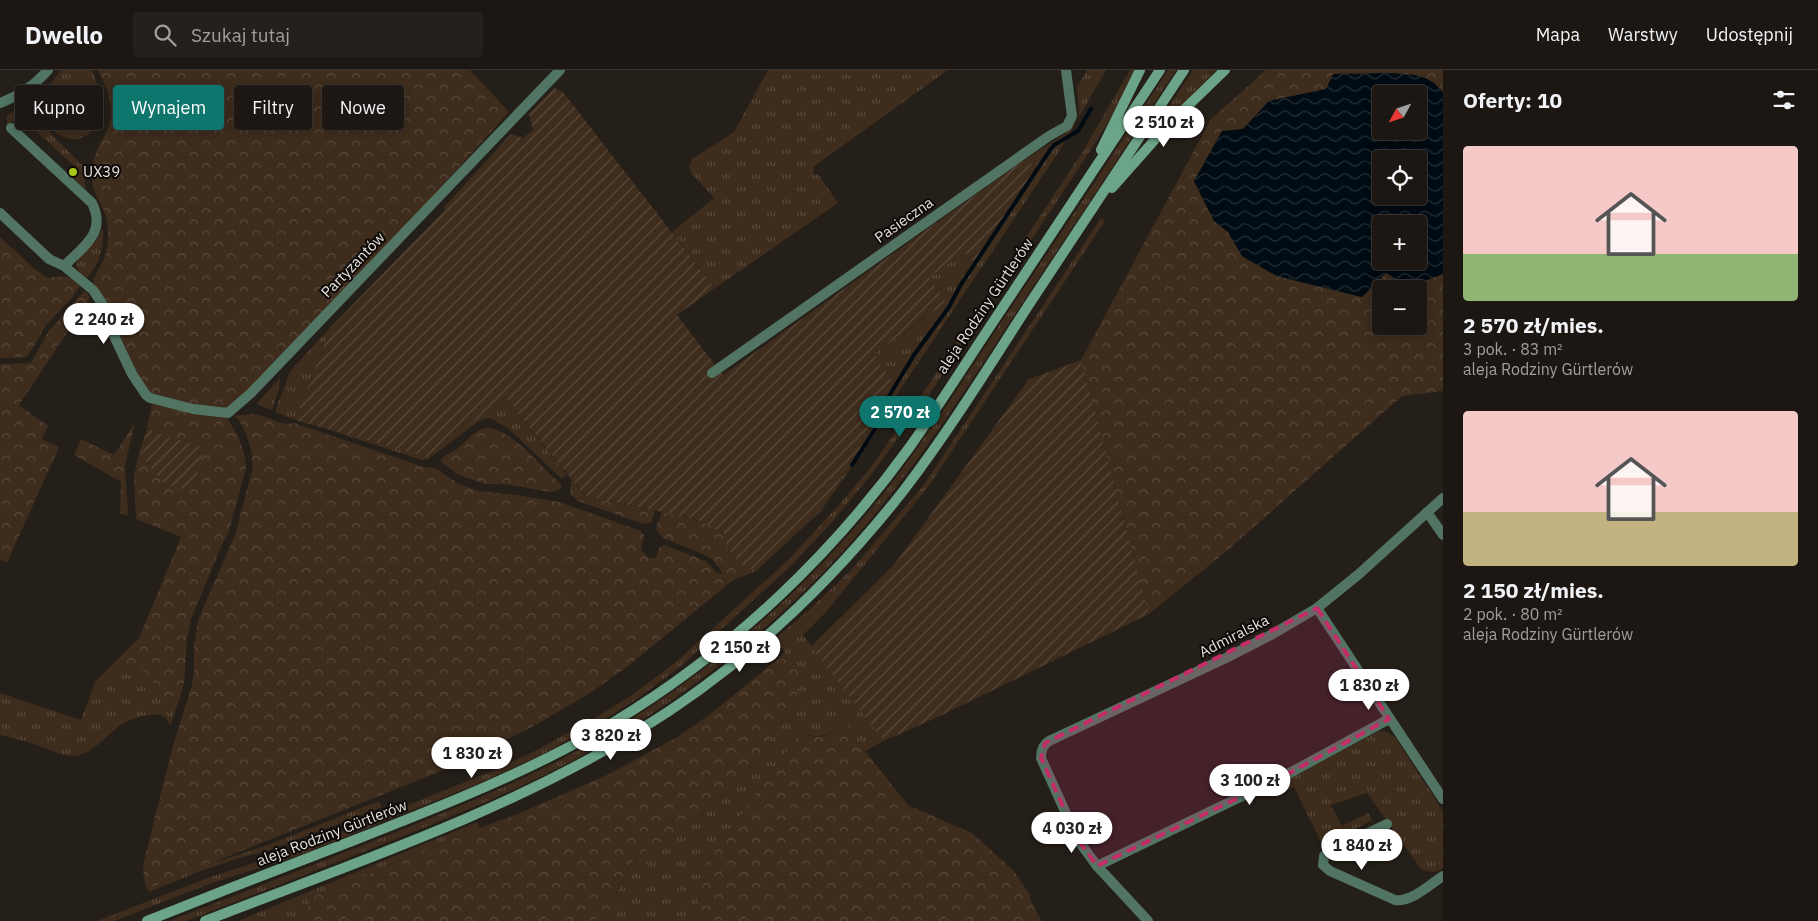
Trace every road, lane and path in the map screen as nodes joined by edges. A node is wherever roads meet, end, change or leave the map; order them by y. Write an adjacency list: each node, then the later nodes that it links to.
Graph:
1 (48, 70): 8 (street)
2 (560, 70): 13 (street, Partyzantów)
3 (1066, 70): 14 (street, Pasieczna)
4 (1140, 70): 10 (main road)
5 (1160, 70): 10 (main road, aleja Rodziny Gürtlerów)
6 (1184, 70): 12 (main road)
7 (1225, 70): 12 (main road)
8 (0, 103)
9 (11, 128): 13 (street)
10 (1086, 182): 24 (main road, aleja Rodziny Gürtlerów)
11 (0, 213): 13 (street)
12 (1090, 213): 25 (main road)
13 (64, 266)
14 (712, 373)
15 (1443, 498): 16 (street, Admiralska)
16 (1427, 512): 17 (street); 18 (street, Admiralska)
17 (1443, 535)
18 (1317, 608): 19 (street); 22 (street, Admiralska)
19 (1389, 719): 20 (street); 22 (street)
20 (1443, 799)
21 (1387, 824): 23 (street)
22 (1097, 866): 26 (street)
23 (1443, 876)
24 (147, 921)
25 (205, 921)
26 (1148, 921)

